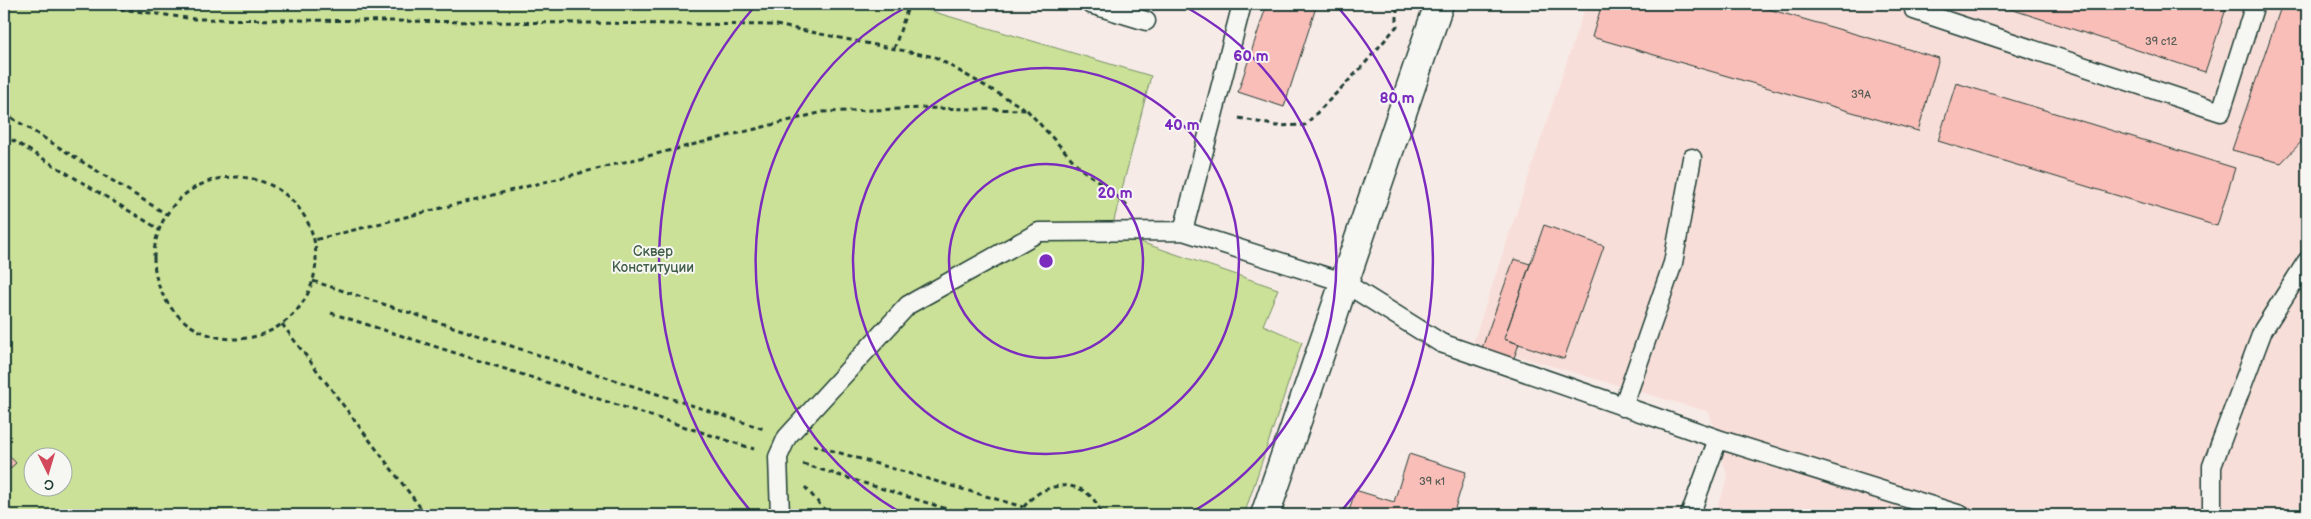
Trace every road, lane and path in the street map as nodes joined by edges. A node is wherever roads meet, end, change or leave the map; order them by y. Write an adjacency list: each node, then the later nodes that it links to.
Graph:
1 (84, 4): 10 (path)
2 (909, 4): 10 (path)
3 (1090, 4): 9 (lane)
4 (1242, 4): 12 (lane)
5 (1397, 4): 12 (path)
6 (1439, 4): 23 (street)
7 (1916, 4): 8 (lane)
8 (2255, 4)
9 (1146, 21)
10 (894, 49): 11 (path)
11 (1027, 110): 18 (path); 20 (path)
12 (1214, 112): 19 (lane)
13 (4, 113): 16 (path)
14 (4, 134): 17 (path)
15 (1692, 158): 26 (lane)
16 (166, 214): 17 (path); 20 (path)
17 (159, 228): 25 (path)
18 (1152, 231): 19 (lane); 27 (lane)
19 (1183, 231): 23 (lane)
20 (314, 240): 22 (path)
21 (2307, 261): 39 (lane)
22 (313, 282): 25 (path); 27 (path)
23 (1343, 282): 26 (lane); 36 (street)
24 (331, 313): 29 (path)
25 (282, 324): 31 (path)
26 (1623, 407): 28 (lane)
27 (787, 437): 29 (lane); 30 (path)
28 (1718, 439): 37 (lane); 38 (lane)
29 (778, 457): 32 (lane); 33 (path)
30 (1023, 507): 34 (path); 35 (path)
31 (426, 515)
32 (780, 515)
33 (966, 515)
34 (1019, 515)
35 (1102, 515)
36 (1265, 515)
37 (1690, 515)
38 (1961, 515)
39 (2212, 515)

